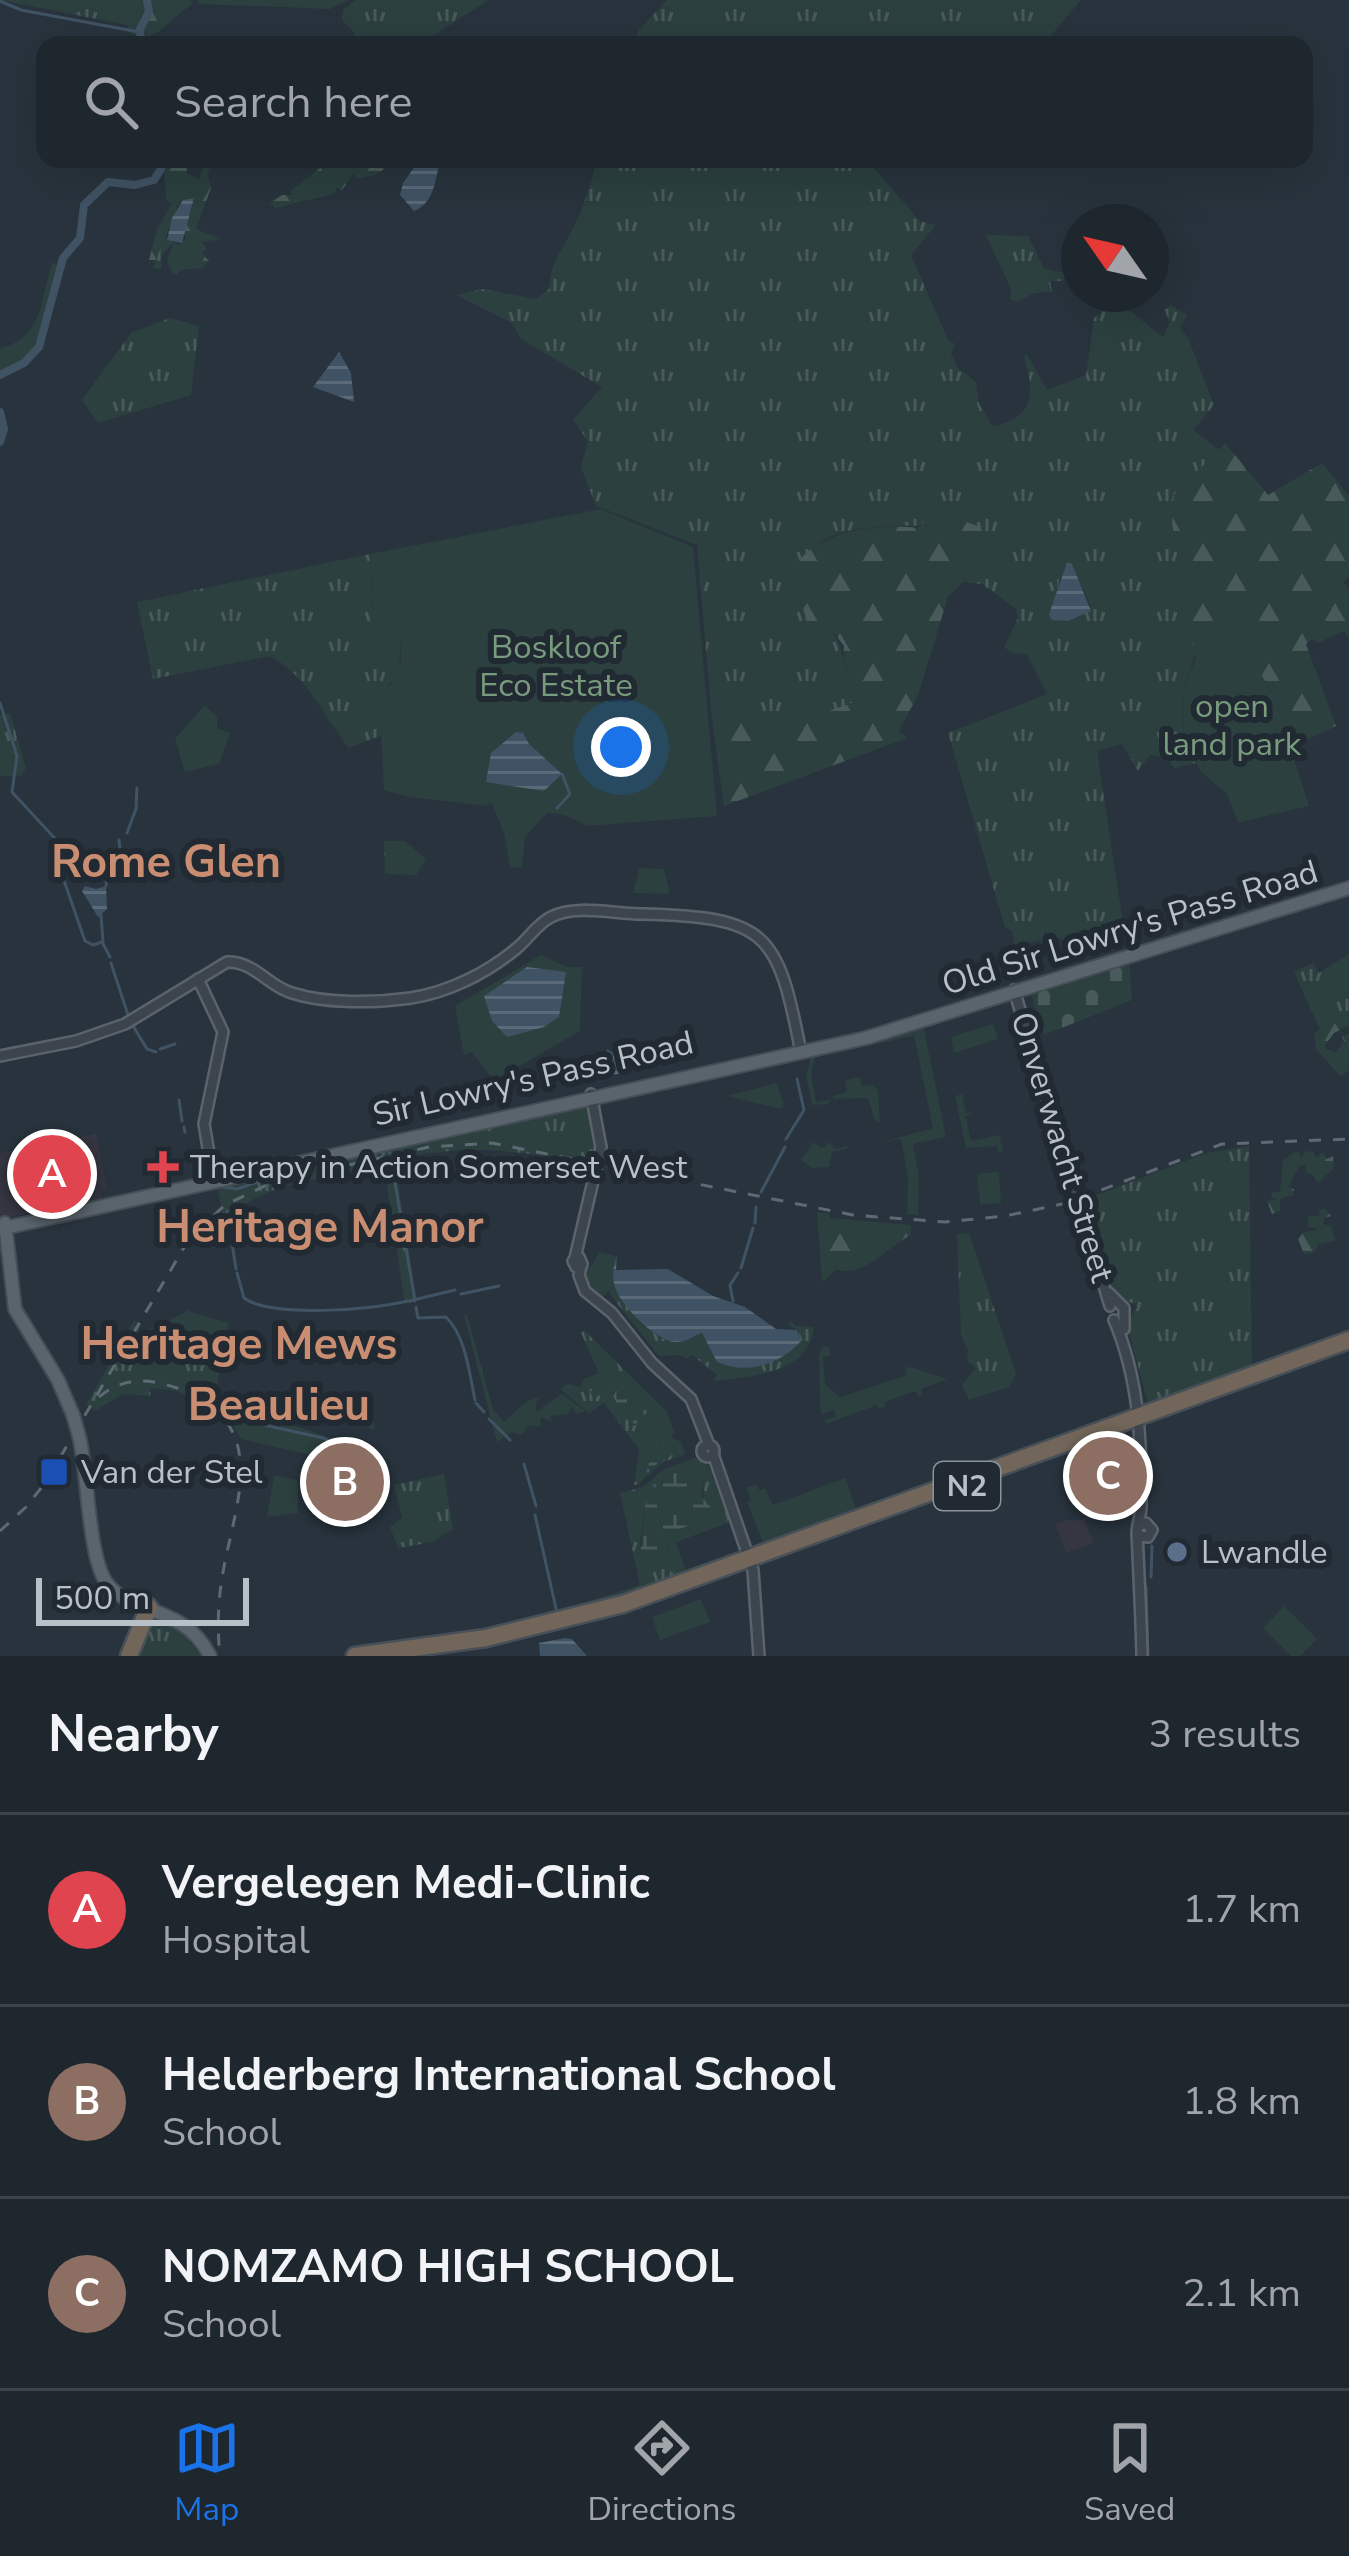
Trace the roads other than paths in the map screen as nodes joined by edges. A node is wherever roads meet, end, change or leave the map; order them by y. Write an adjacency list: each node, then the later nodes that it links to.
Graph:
1 (1349, 888): 3 (main road, Old Sir Lowry's Pass Road)
2 (771, 952): 4 (street); 7 (street); 9 (street)
3 (1070, 975): 5 (main road, Sir Lowry's Pass Road)
4 (198, 979): 10 (street); 12 (street)
5 (1014, 990): 8 (main road, Old Sir Lowry's Pass Road); 9 (main road, Sir Lowry's Pass Road); 16 (street, Onverwacht Street)
6 (776, 993): 7 (street)
7 (788, 1010): 9 (street)
8 (927, 1020): 9 (main road, Sir Lowry's Pass Road)
9 (797, 1054): 11 (main road, Sir Lowry's Pass Road)
10 (0, 1056)
11 (592, 1096): 12 (main road, Sir Lowry's Pass Road); 17 (street)
12 (213, 1181): 13 (main road, Sir Lowry's Pass Road)
13 (2, 1231): 14 (main road); 14 (main road)
14 (13, 1292): 18 (main road, bridge)
15 (1349, 1343): 16 (highway, N2)
16 (1141, 1420): 17 (highway, N2); 24 (street, Onverwacht Street)
17 (748, 1563): 21 (highway, N2); 22 (highway, N2); 23 (street)
18 (148, 1609): 19 (highway); 20 (main road)
19 (129, 1656)
20 (207, 1656)
21 (355, 1656)
22 (403, 1656)
23 (759, 1656)
24 (1142, 1656)

